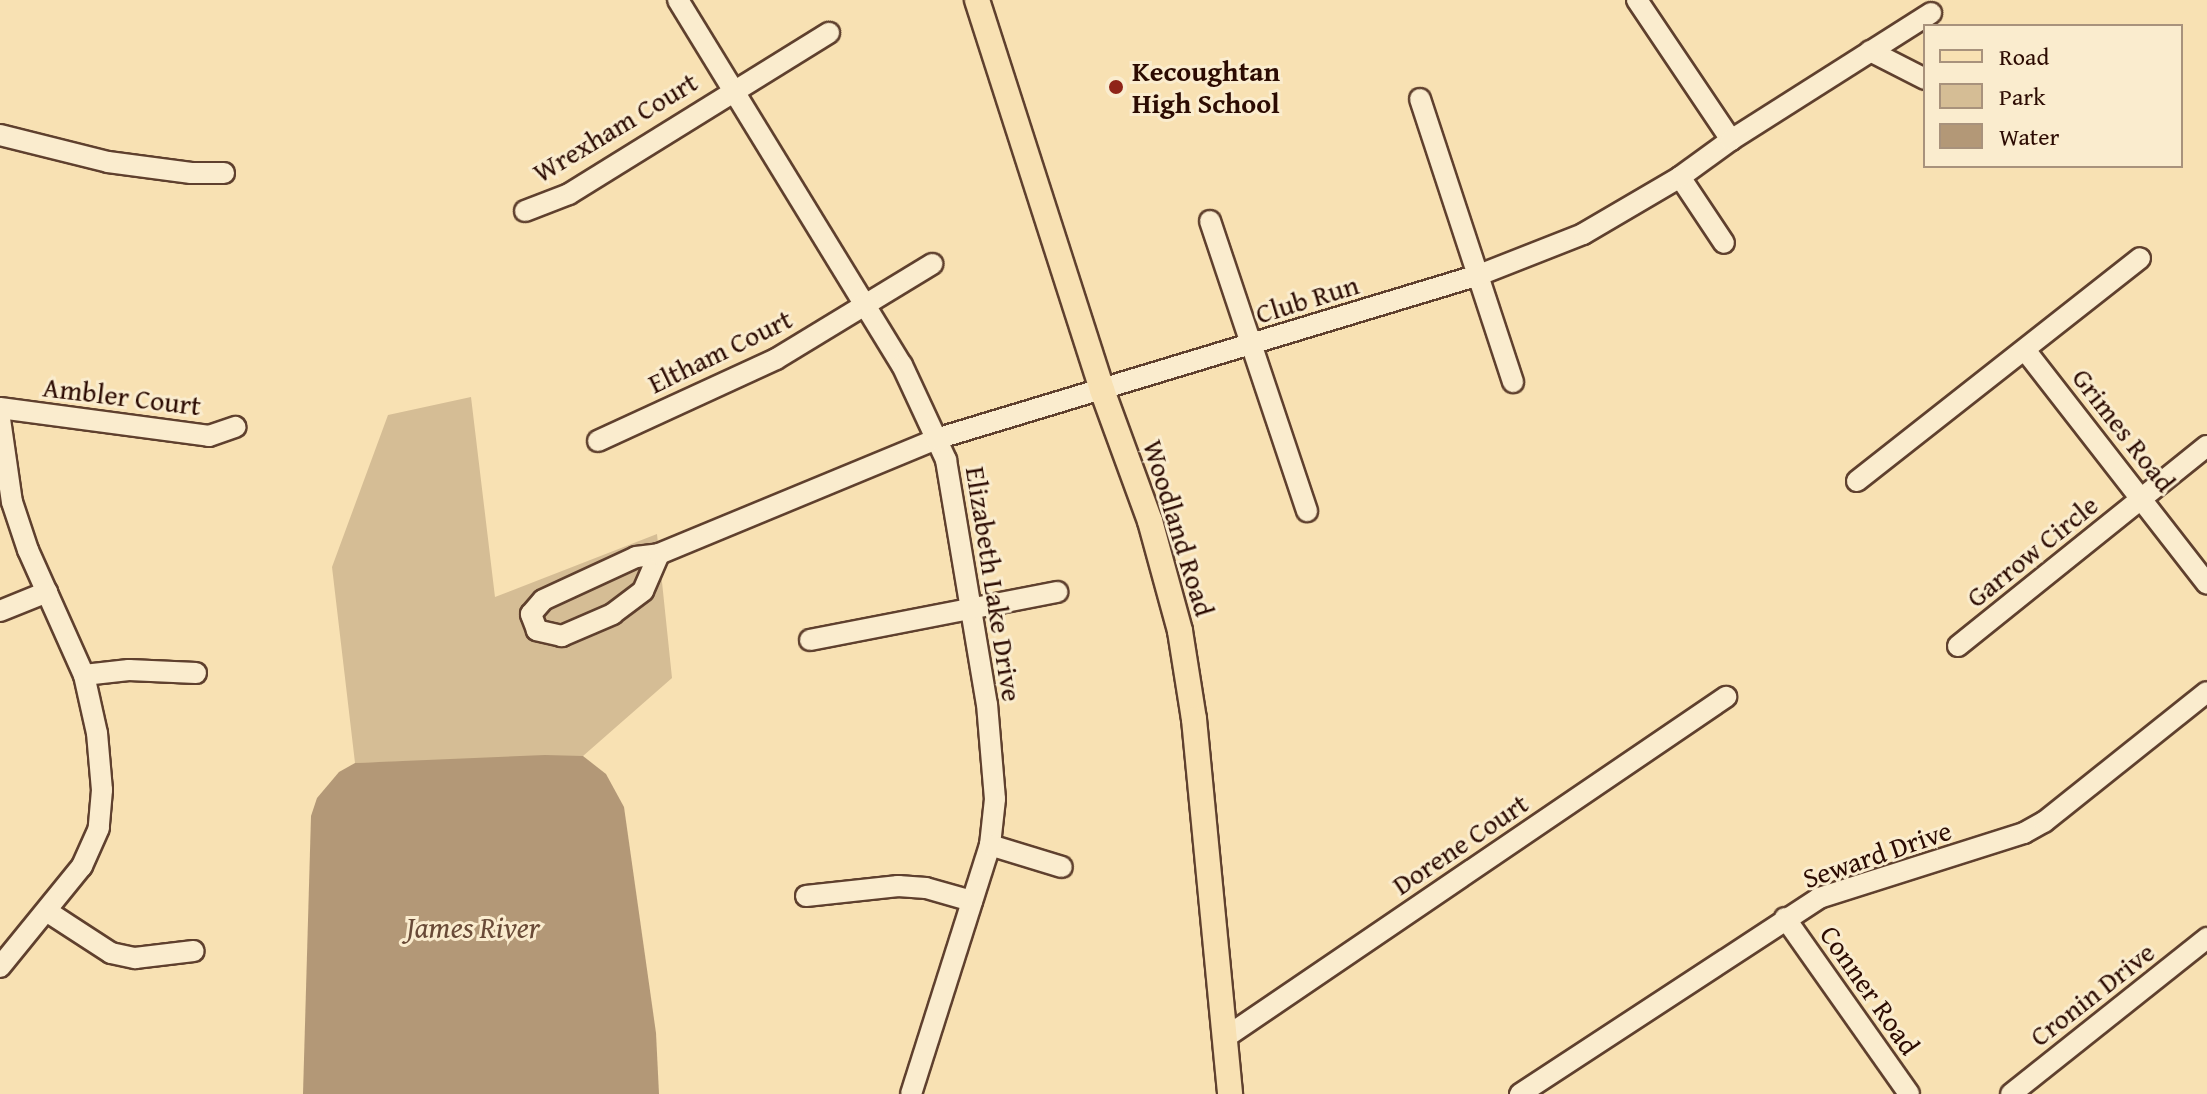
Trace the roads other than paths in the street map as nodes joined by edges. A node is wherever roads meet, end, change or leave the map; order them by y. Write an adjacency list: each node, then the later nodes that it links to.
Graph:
1 (678, 0): 8 (street, Elizabeth Lake Drive)
2 (977, 0): 24 (main road, Woodland Road)
3 (1637, 0): 11 (street)
4 (1931, 13): 6 (street, Club Run)
5 (829, 33): 8 (street, Wrexham Court)
6 (1870, 51): 7 (street); 11 (street, Club Run)
7 (1923, 78)
8 (733, 89): 14 (street, Wrexham Court); 20 (street, Elizabeth Lake Drive)
9 (1420, 99): 19 (street)
10 (0, 135): 12 (street)
11 (1731, 140): 13 (street, Club Run)
12 (224, 173)
13 (1680, 177): 16 (street); 19 (street, Club Run)
14 (525, 211)
15 (1210, 221): 21 (street)
16 (1724, 243)
17 (2140, 258): 22 (street)
18 (932, 264): 20 (street, Eltham Court)
19 (1479, 275): 21 (street, Club Run); 23 (street)
20 (864, 304): 28 (street, Elizabeth Lake Drive); 29 (street, Eltham Court)
21 (1251, 346): 24 (street, Club Run); 33 (street)
22 (2025, 350): 31 (street); 32 (street, Grimes Road)
23 (1513, 382)
24 (1102, 390): 28 (street, Club Run); 55 (main road, Woodland Road)
25 (0, 408): 27 (street, Ambler Court)
26 (0, 419): 36 (street)
27 (235, 427)
28 (936, 439): 34 (street, Club Run); 38 (street, Elizabeth Lake Drive)
29 (598, 441)
30 (2207, 446): 32 (street, Garrow Circle)
31 (1857, 481)
32 (2141, 499): 35 (street, Grimes Road); 41 (street, Garrow Circle)
33 (1307, 511)
34 (659, 554): 34 (street, Club Run)
35 (2207, 584)
36 (47, 592): 39 (street); 43 (street)
37 (1057, 592): 38 (street)
38 (972, 607): 40 (street); 46 (street, Elizabeth Lake Drive)
39 (0, 611)
40 (810, 640)
41 (1958, 646)
42 (196, 673): 43 (street)
43 (84, 675): 50 (street)
44 (2207, 692): 51 (street, Seward Drive)
45 (1726, 697): 55 (street, Dorene Court)
46 (990, 845): 47 (street); 49 (street, Elizabeth Lake Drive)
47 (1062, 867)
48 (806, 896): 49 (street)
49 (972, 901): 56 (street, Elizabeth Lake Drive)
50 (48, 912): 53 (street); 54 (street)
51 (1785, 918): 58 (street, Seward Drive); 59 (street, Conner Road)
52 (2207, 938): 60 (street, Cronin Drive)
53 (194, 951)
54 (0, 967)
55 (1226, 1037): 57 (main road, Woodland Road)
56 (911, 1094)
57 (1230, 1094)
58 (1520, 1094)
59 (1909, 1094)
60 (2011, 1094)

